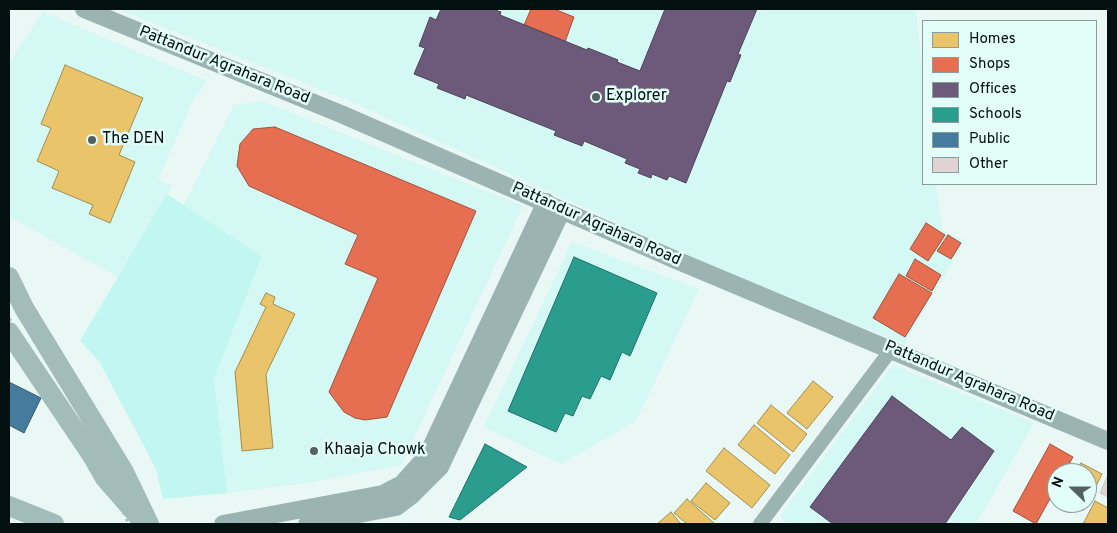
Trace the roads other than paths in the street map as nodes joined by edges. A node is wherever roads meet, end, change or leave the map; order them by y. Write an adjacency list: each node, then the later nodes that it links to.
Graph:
1 (84, 9): 2 (street, Pattandur Agrahara Road)
2 (546, 202): 3 (street, Pattandur Agrahara Road); 12 (street)
3 (562, 210): 6 (street, Pattandur Agrahara Road); 13 (street)
4 (9, 277): 11 (main road)
5 (9, 332): 10 (main road)
6 (891, 350): 7 (street, Pattandur Agrahara Road); 14 (street)
7 (1108, 440)
8 (9, 506): 9 (main road)
9 (54, 524)
10 (144, 524)
11 (150, 524)
12 (223, 524)
13 (307, 524)
14 (760, 524)

